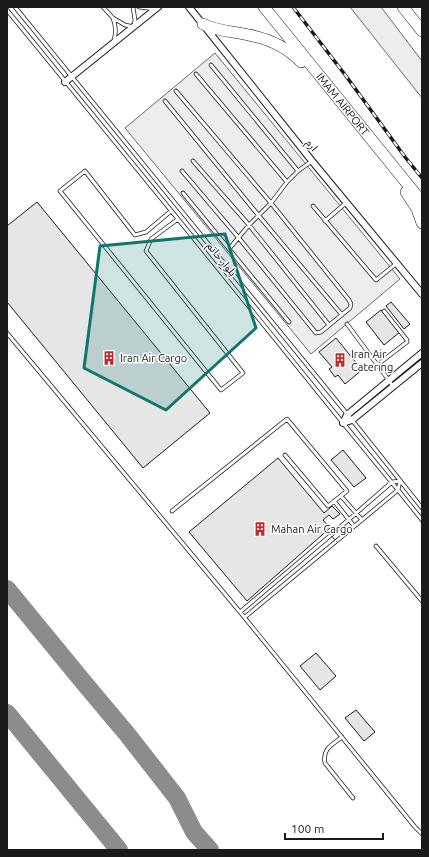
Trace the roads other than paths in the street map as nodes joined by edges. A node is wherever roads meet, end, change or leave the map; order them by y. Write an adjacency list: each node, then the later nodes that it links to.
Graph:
1 (15, 7): 19 (lane, بلوار خاتم)
2 (103, 7): 11 (lane)
3 (133, 7): 14 (lane)
4 (138, 7): 9 (lane)
5 (189, 7): 13 (street, ارم)
6 (264, 7): 23 (highway, IMAM AIRPORT)
7 (403, 7): 15 (highway)
8 (408, 7): 12 (highway)
9 (157, 8): 14 (street)
10 (7, 10): 20 (lane, بلوار خاتم)
11 (113, 18): 14 (lane); 16 (lane)
12 (422, 21)
13 (203, 24): 23 (highway); 26 (street, ارم)
14 (134, 27): 16 (street)
15 (422, 31)
16 (114, 43): 19 (street)
17 (211, 64): 28 (lane)
18 (196, 74): 29 (lane)
19 (72, 76): 20 (street); 56 (lane, بلوار خاتم)
20 (65, 82): 35 (lane, بلوار خاتم)
21 (176, 91): 33 (lane)
22 (165, 101): 36 (lane)
23 (340, 101): 24 (highway, IMAM AIRPORT)
24 (382, 152): 32 (highway, IMAM AIRPORT); 39 (highway)
25 (194, 161): 40 (lane)
26 (312, 161): 28 (lane); 31 (street, ارم)
27 (182, 171): 41 (lane)
28 (298, 171): 29 (lane)
29 (287, 182): 33 (lane)
30 (183, 193): 42 (lane)
31 (347, 202): 38 (lane); 43 (street, ارم)
32 (422, 202)
33 (271, 204): 36 (lane); 46 (lane)
34 (313, 206): 38 (lane)
35 (171, 211): 37 (lane, بلوار خاتم); 37 (lane)
36 (259, 216): 40 (lane); 46 (lane)
37 (178, 219): 58 (lane, بلوار خاتم)
38 (325, 220): 43 (lane)
39 (422, 223)
40 (249, 225): 41 (lane); 49 (lane)
41 (238, 237): 42 (lane); 49 (lane)
42 (229, 249): 47 (lane)
43 (397, 263): 44 (street, ارم)
44 (422, 294)
45 (384, 311): 53 (lane)
46 (342, 315): 49 (lane)
47 (289, 322)
48 (347, 324): 53 (lane)
49 (329, 325)
50 (7, 333): 74 (lane)
51 (422, 353): 54 (street)
52 (422, 363): 55 (street)
53 (377, 365): 54 (lane)
54 (388, 380): 55 (lane); 56 (street)
55 (393, 386): 57 (street)
56 (347, 415): 57 (lane, بلوار خاتم); 58 (street)
57 (352, 420): 58 (street); 60 (lane, بلوار خاتم)
58 (343, 424): 61 (lane, بلوار خاتم)
59 (285, 455): 64 (lane)
60 (400, 481): 61 (lane); 62 (lane); 65 (lane, بلوار خاتم)
61 (392, 482): 62 (lane, بلوار خاتم); 67 (lane)
62 (398, 490): 69 (lane); 70 (lane, بلوار خاتم)
63 (341, 496): 64 (lane); 66 (lane); 67 (lane)
64 (334, 501): 68 (lane)
65 (422, 508)
66 (172, 511)
67 (356, 514): 68 (lane); 69 (lane)
68 (349, 520): 71 (lane); 74 (lane)
69 (362, 520): 71 (lane)
70 (422, 520)
71 (354, 526): 75 (lane)
72 (376, 546): 73 (lane)
73 (422, 601)
74 (240, 612): 75 (lane)
75 (244, 617): 76 (lane)
76 (342, 737): 77 (lane); 78 (lane)
77 (353, 798)
78 (422, 834)

